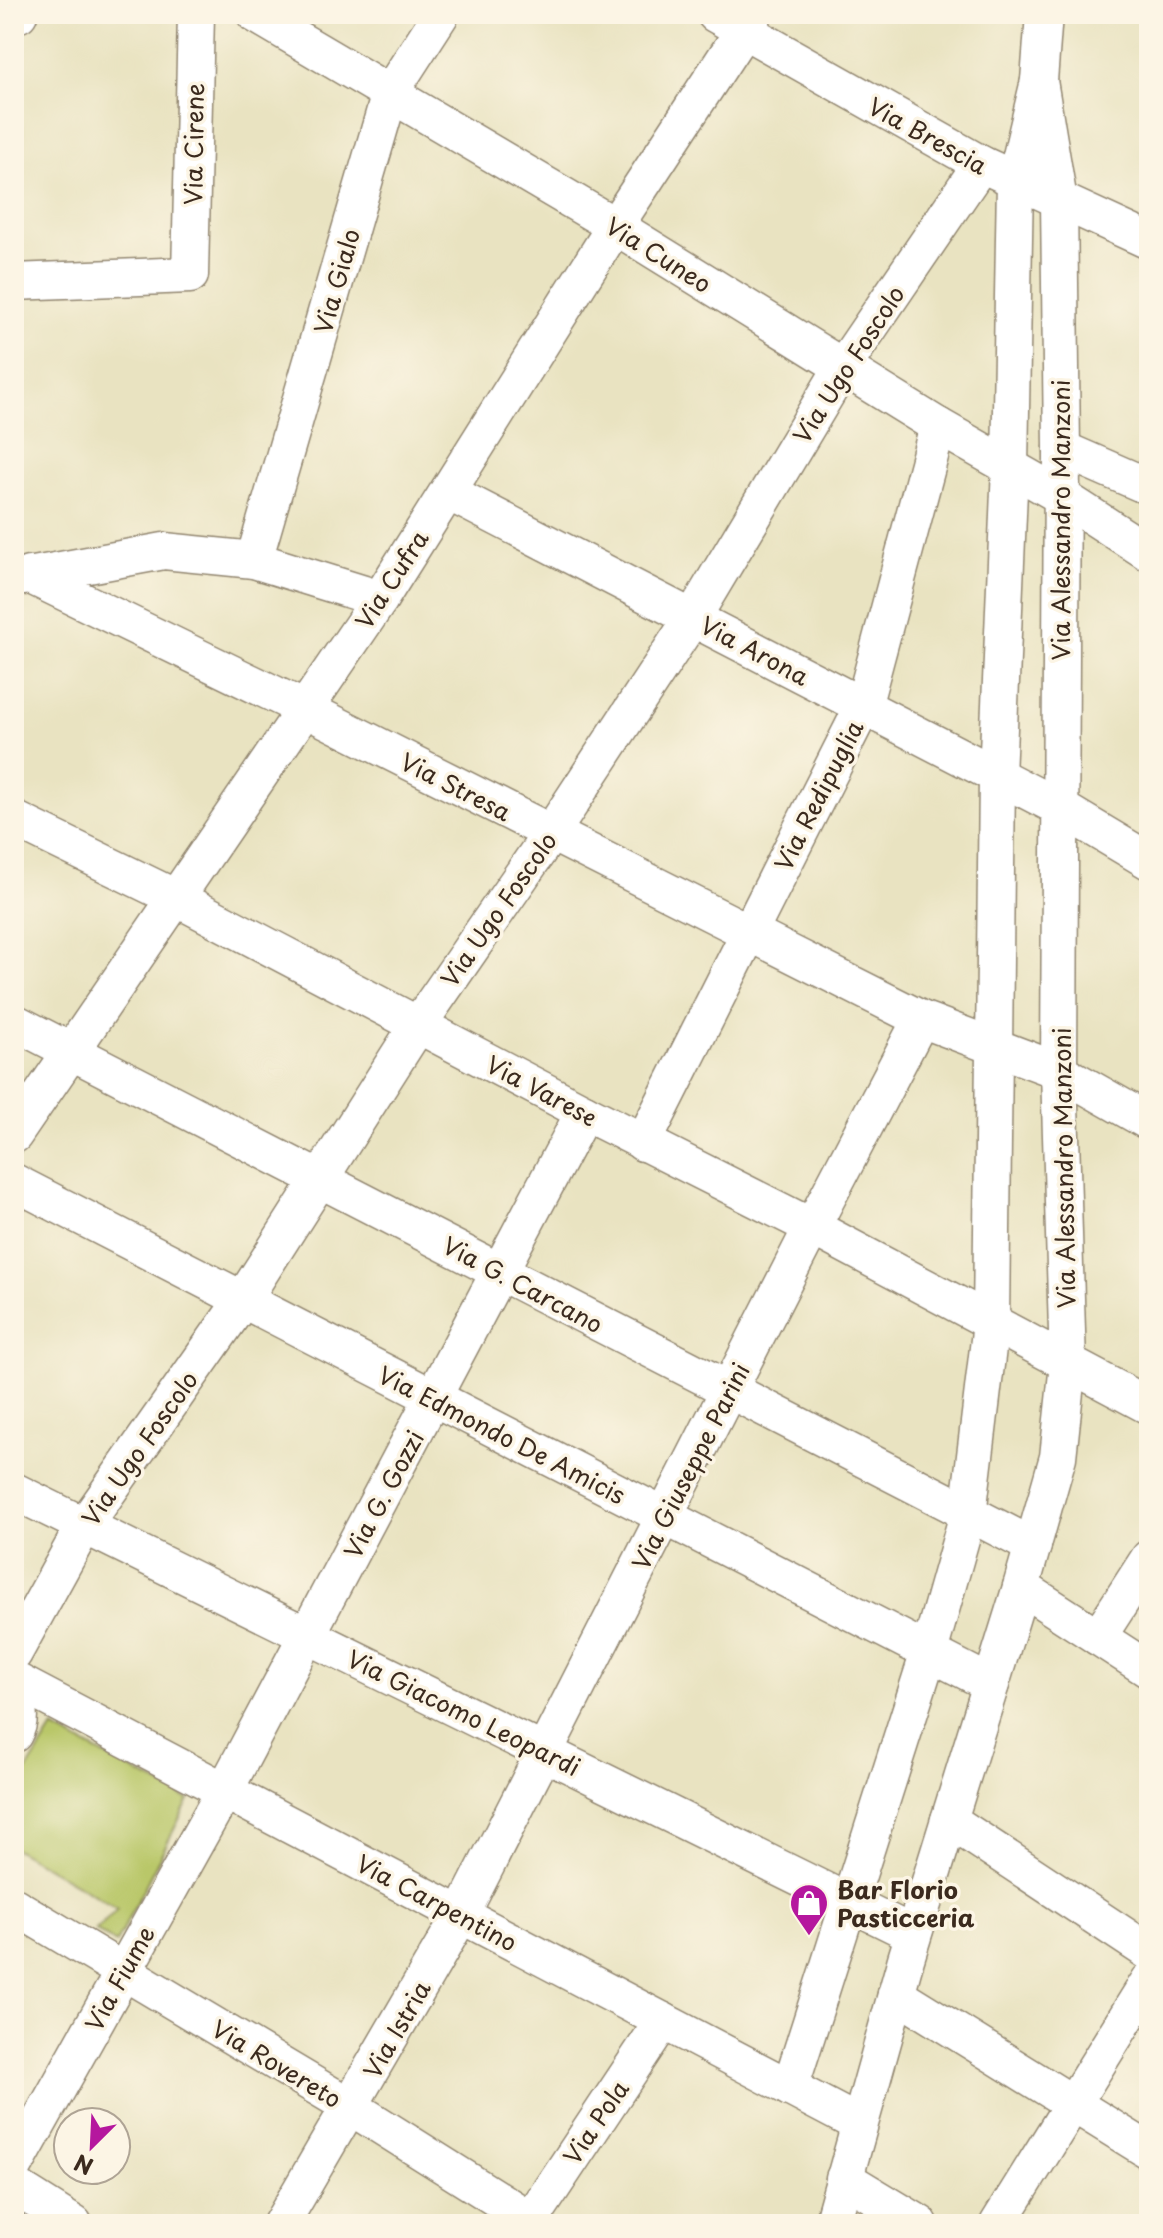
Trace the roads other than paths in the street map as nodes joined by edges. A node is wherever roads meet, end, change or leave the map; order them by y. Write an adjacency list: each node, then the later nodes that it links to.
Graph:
1 (196, 14): 13 (street, Via Cirene)
2 (255, 14): 7 (street, Via Cuneo)
3 (441, 14): 7 (street, Via Gialo)
4 (1044, 14): 6 (street, Via Alessandro Manzoni)
5 (737, 20): 8 (street, Via Brescia); 11 (street, Via Cufra)
6 (1039, 81): 9 (street, Via Alessandro Manzoni); 10 (street, Via Alessandro Manzoni)
7 (390, 93): 11 (street, Via Cuneo); 22 (street, Via Gialo)
8 (981, 164): 9 (street, Via Brescia); 14 (street, Via Ugo Foscolo)
9 (1015, 181): 10 (street, Via Brescia); 17 (street, Via Alessandro Manzoni)
10 (1059, 201): 12 (street, Via Brescia); 16 (street, Via Alessandro Manzoni)
11 (615, 226): 14 (street, Via Cuneo); 19 (street, Via Cufra)
12 (1149, 241)
13 (14, 282)
14 (842, 368): 15 (street, Via Cuneo); 25 (street, Via Ugo Foscolo)
15 (938, 426): 17 (street, Via Cuneo); 26 (street, Via Redipuglia)
16 (1062, 449): 18 (street); 20 (street, Via Alessandro Manzoni)
17 (1010, 467): 20 (street, Via Cuneo); 28 (street, Via Alessandro Manzoni)
18 (1149, 487)
19 (448, 492): 24 (street, Via Cufra); 25 (street, Via Arona)
20 (1061, 496): 21 (street, Via Cuneo); 29 (street, Via Alessandro Manzoni)
21 (1149, 553)
22 (254, 560): 23 (street); 24 (street)
23 (22, 577): 27 (street, Via Stresa)
24 (380, 599): 27 (street, Via Cufra)
25 (693, 617): 26 (street, Via Arona); 31 (street, Via Ugo Foscolo)
26 (863, 707): 28 (street, Via Arona); 34 (street, Via Redipuglia)
27 (305, 709): 31 (street, Via Stresa); 33 (street, Via Cufra)
28 (997, 776): 29 (street, Via Arona); 38 (street, Via Alessandro Manzoni)
29 (1062, 809): 32 (street, Via Arona); 40 (street, Via Alessandro Manzoni)
30 (14, 819): 33 (street, Via Varese)
31 (551, 833): 34 (street, Via Stresa); 37 (street, Via Ugo Foscolo)
32 (1149, 861)
33 (176, 898): 37 (street, Via Varese); 39 (street, Via Cufra)
34 (749, 932): 35 (street, Via Stresa); 44 (street, Via Redipuglia)
35 (921, 1019): 38 (street, Via Stresa); 47 (street, Via Giuseppe Parini)
36 (14, 1022): 39 (street, Via G. Carcano)
37 (418, 1025): 41 (street, Via Varese); 45 (street, Via Ugo Foscolo)
38 (992, 1046): 40 (street, Via Stresa); 50 (street, Via Alessandro Manzoni)
39 (71, 1051): 43 (street, Via Cufra); 45 (street, Via G. Carcano)
40 (1059, 1071): 42 (street, Via Stresa); 51 (street, Via Alessandro Manzoni)
41 (584, 1112): 44 (street, Via Varese); 48 (street, Via G. Gozzi)
42 (1149, 1122)
43 (14, 1135)
44 (643, 1143): 47 (street, Via Varese)
45 (320, 1178): 48 (street, Via G. Carcano); 49 (street, Via Ugo Foscolo)
46 (14, 1182): 49 (street, Via Edmondo De Amicis)
47 (812, 1227): 50 (street, Via Varese); 52 (street, Via Giuseppe Parini)
48 (500, 1272): 52 (street, Via G. Carcano); 53 (street, Via G. Gozzi)
49 (242, 1301): 53 (street, Via Edmondo De Amicis); 58 (street, Via Ugo Foscolo)
50 (991, 1323): 51 (street, Via Varese); 56 (street, Via Alessandro Manzoni)
51 (1068, 1364): 54 (street, Via Varese); 59 (street, Via Alessandro Manzoni)
52 (729, 1392): 56 (street, Via G. Carcano); 57 (street, Via Giuseppe Parini)
53 (434, 1399): 57 (street, Via Edmondo De Amicis); 62 (street, Via G. Gozzi)
54 (1149, 1406)
55 (14, 1491): 58 (street, Via Giacomo Leopardi)
56 (968, 1514): 59 (street, Via G. Carcano); 64 (street, Via Alessandro Manzoni)
57 (663, 1517): 64 (street, Via Edmondo De Amicis); 71 (street, Via Giuseppe Parini)
58 (84, 1526): 62 (street, Via Giacomo Leopardi); 65 (street, Via Ugo Foscolo)
59 (1033, 1546): 61 (street, Via Alessandro Manzoni)
60 (1149, 1558): 63 (street)
61 (1021, 1587): 63 (street); 68 (street, Via Alessandro Manzoni)
62 (308, 1634): 71 (street, Via Giacomo Leopardi); 72 (street, Via G. Gozzi)
63 (1098, 1637): 66 (street)
64 (929, 1652): 68 (street, Via Edmondo De Amicis); 74 (street, Via Alessandro Manzoni)
65 (14, 1653)
66 (1149, 1670)
67 (14, 1680): 72 (street, Via Carpentino)
68 (991, 1684): 73 (street, Via Alessandro Manzoni)
69 (14, 1699): 70 (street)
70 (14, 1734)
71 (545, 1752): 74 (street, Via Giacomo Leopardi); 76 (street, Via Giuseppe Parini)
72 (225, 1790): 76 (street, Via Carpentino); 79 (street, Via Fiume)
73 (949, 1820): 77 (street, Via Alessandro Manzoni); 78 (street)
74 (848, 1902): 77 (street, Via Giacomo Leopardi); 83 (street, Via Alessandro Manzoni)
75 (14, 1906): 79 (street, Via Rovereto)
76 (461, 1915): 82 (street, Via Carpentino); 85 (street, Via Istria)
77 (913, 1934): 81 (street, Via Alessandro Manzoni)
78 (1149, 1952)
79 (123, 1971): 85 (street, Via Rovereto); 88 (street, Via Fiume)
80 (1149, 1981): 84 (street)
81 (896, 1994): 84 (street); 86 (street, Via Alessandro Manzoni)
82 (663, 2021): 83 (street, Via Carpentino); 91 (street, Via Pola)
83 (790, 2088): 86 (street, Via Carpentino)
84 (1073, 2104): 87 (street); 96 (street)
85 (351, 2107): 91 (street, Via Rovereto); 93 (street, Via Istria)
86 (859, 2124): 89 (street, Via Alessandro Manzoni)
87 (1149, 2151)
88 (14, 2167)
89 (844, 2178): 94 (street, Via Alessandro Manzoni); 95 (street)
90 (14, 2186): 92 (street)
91 (532, 2223)
92 (74, 2224)
93 (281, 2224)
94 (832, 2224)
95 (920, 2224)
96 (998, 2224)

